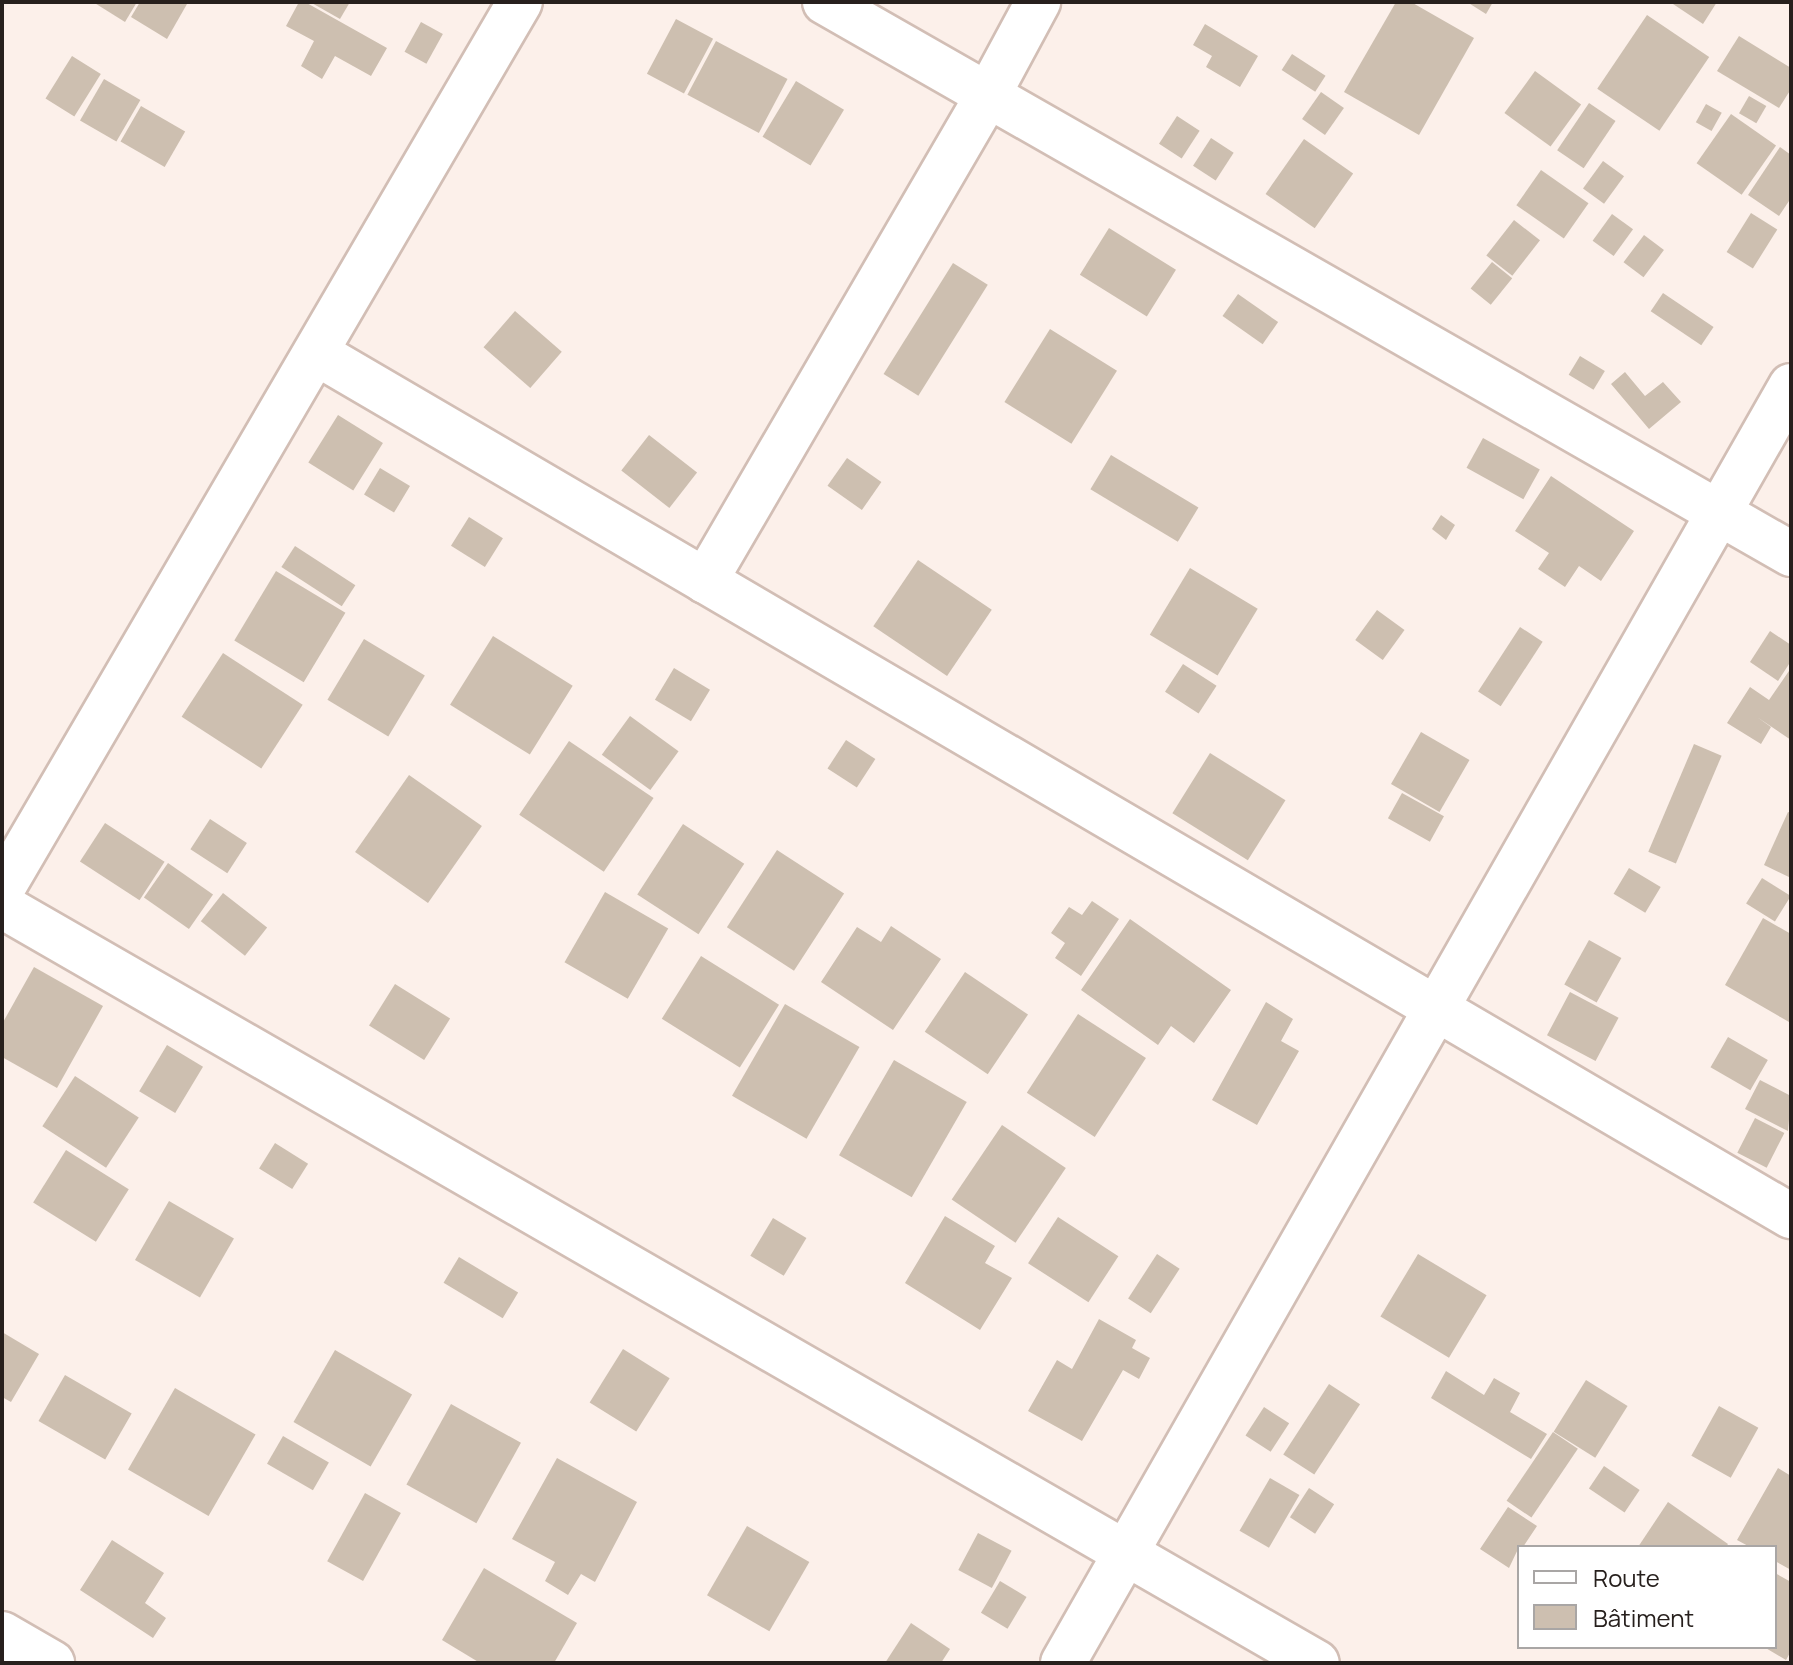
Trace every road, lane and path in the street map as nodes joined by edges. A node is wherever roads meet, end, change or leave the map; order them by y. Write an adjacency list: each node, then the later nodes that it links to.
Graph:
1 (520, 2): 5 (street)
2 (825, 2): 4 (street)
3 (1038, 2): 4 (street)
4 (988, 95): 7 (street); 9 (street)
5 (318, 354): 9 (street); 10 (street)
6 (1791, 386): 7 (street)
7 (1719, 512): 8 (street); 12 (street)
8 (1791, 554)
9 (705, 581): 12 (street)
10 (2, 889)
11 (2, 906): 14 (street)
12 (1437, 1008): 13 (street); 14 (street)
13 (1791, 1216)
14 (1126, 1553): 17 (street); 18 (street)
15 (2, 1634): 16 (street)
16 (52, 1663)
17 (1063, 1663)
18 (1317, 1663)

